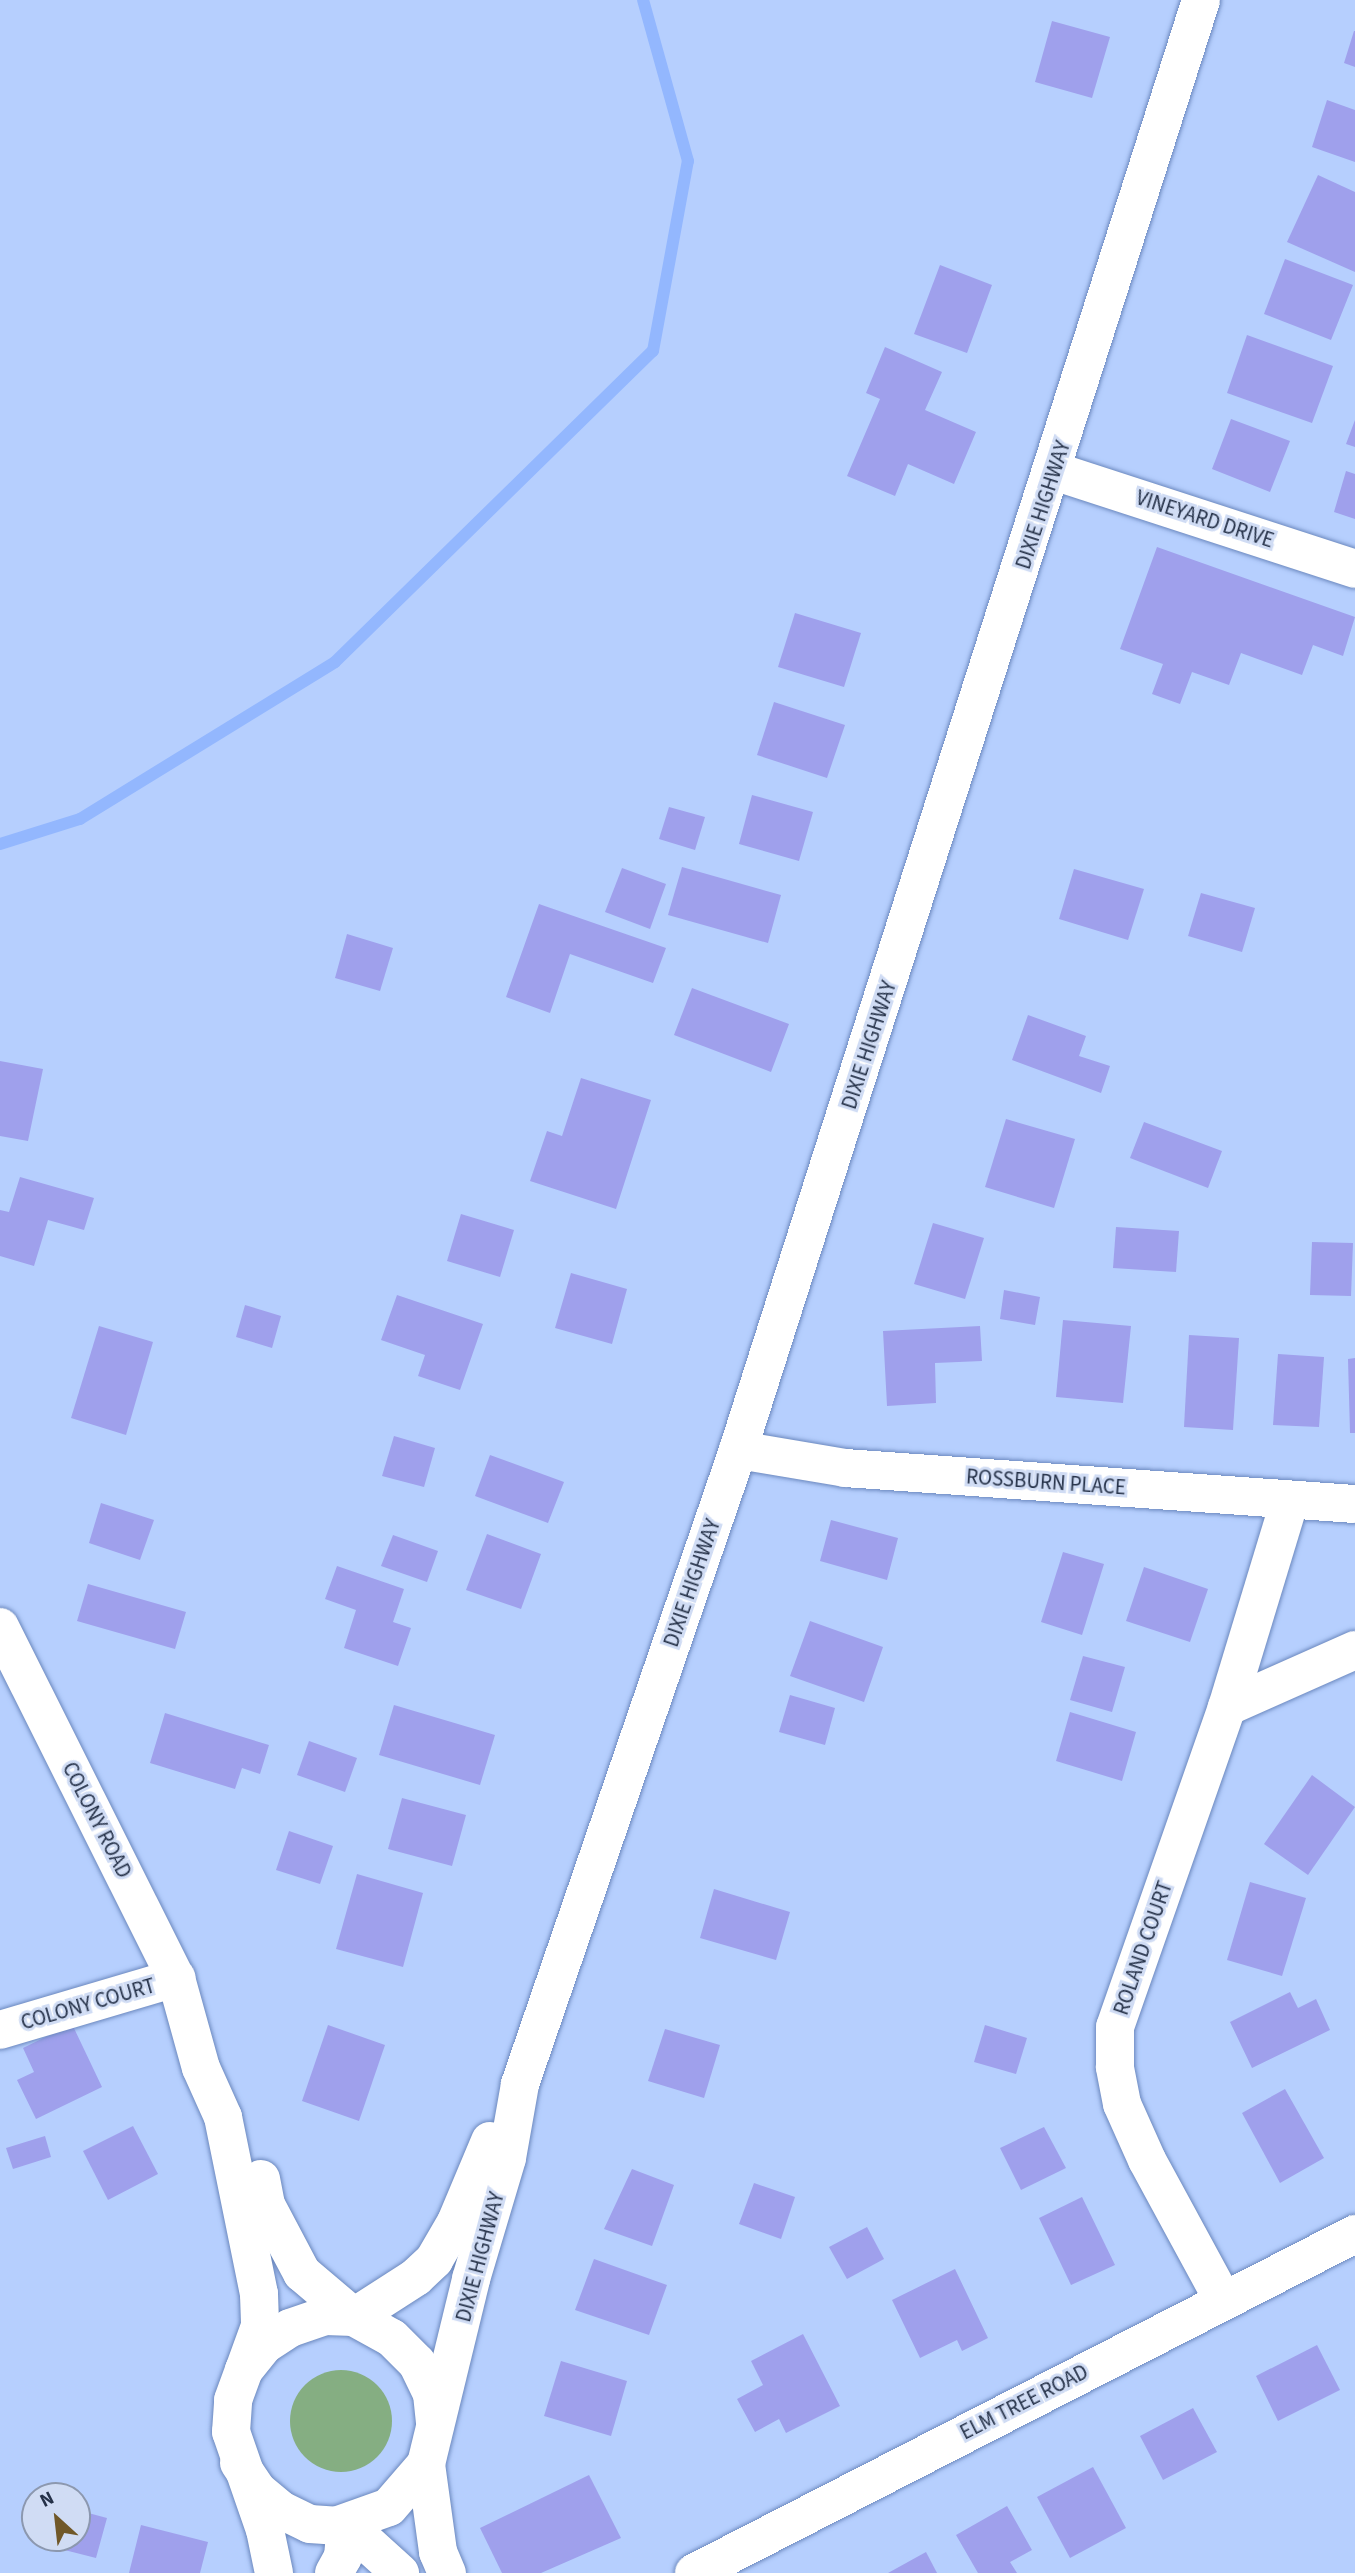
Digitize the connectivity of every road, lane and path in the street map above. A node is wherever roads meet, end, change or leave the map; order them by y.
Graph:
1 (1201, 0) edge
2 (1054, 471) junction
3 (1355, 569) edge
4 (738, 1450) junction
5 (1290, 1500) junction
6 (1355, 1504) edge
7 (0, 1627) edge
8 (1355, 1650) edge
9 (1227, 1707) junction
10 (176, 1978) junction
11 (183, 2015) junction
12 (0, 2029) edge
13 (520, 2084) junction
14 (1355, 2234) edge
15 (1223, 2300) junction
16 (354, 2317) junction
17 (244, 2370) junction
18 (431, 2447) junction
19 (239, 2463) junction
20 (346, 2524) junction
21 (274, 2573) edge
22 (334, 2573) edge
23 (400, 2573) edge
24 (447, 2573) edge
25 (694, 2573) edge

1 - 2 street, DIXIE HIGHWAY
2 - 3 street, VINEYARD DRIVE
2 - 4 street, DIXIE HIGHWAY
4 - 5 street, ROSSBURN PLACE
4 - 13 street, DIXIE HIGHWAY
5 - 6 street, ROSSBURN PLACE
5 - 9 street, ROLAND COURT
7 - 10 street, COLONY ROAD
8 - 9 street
9 - 15 street, ROLAND COURT
10 - 11 street, COLONY ROAD
10 - 12 street, COLONY COURT
11 - 16 street
11 - 17 street, COLONY ROAD
13 - 16 street, DIXIE HIGHWAY
13 - 18 street, DIXIE HIGHWAY
14 - 15 street, ELM TREE ROAD
15 - 25 street, ELM TREE ROAD
16 - 17 street, DIXIE HIGHWAY
16 - 18 street, DIXIE HIGHWAY
17 - 19 street, DIXIE HIGHWAY
18 - 20 street, DIXIE HIGHWAY
18 - 24 street
19 - 20 street, DIXIE HIGHWAY
19 - 21 street, DIXIE HIGHWAY
20 - 22 street
20 - 23 street

